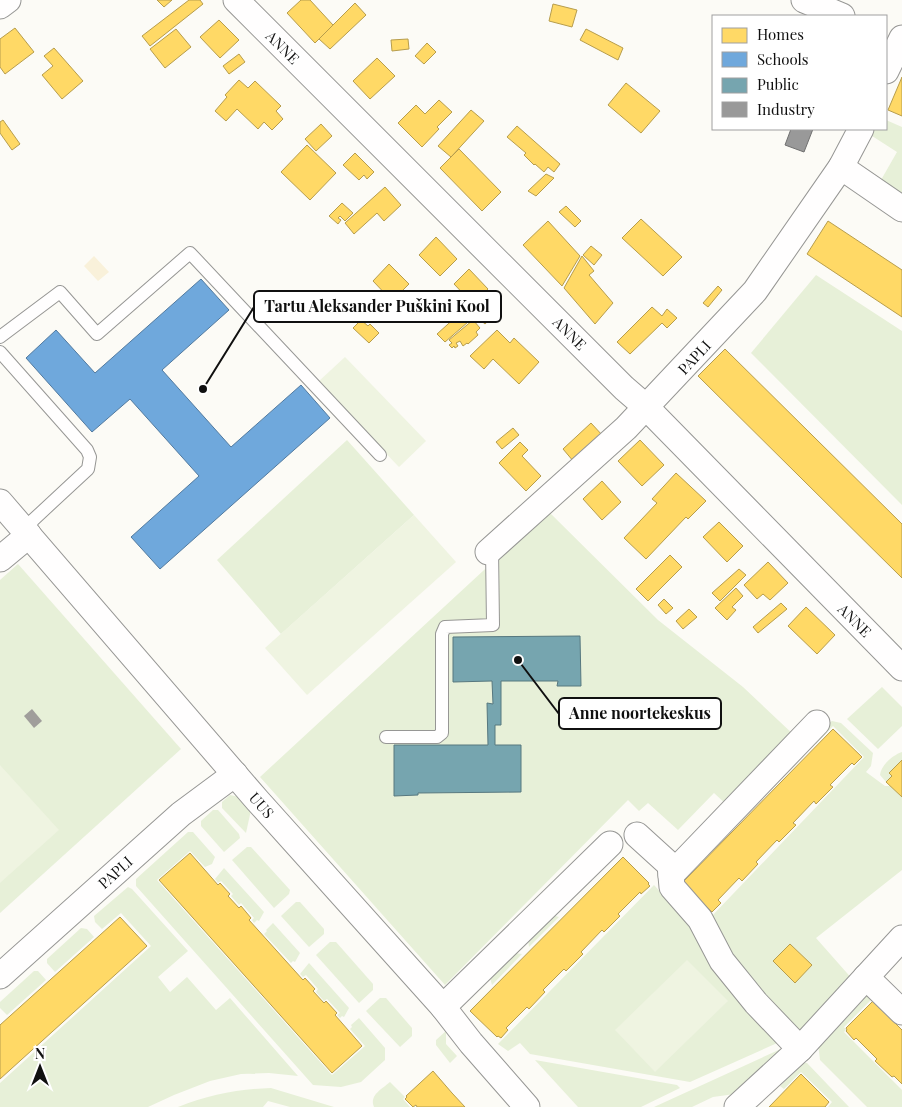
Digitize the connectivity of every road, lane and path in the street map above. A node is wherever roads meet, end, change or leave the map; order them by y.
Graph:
1 (8, 0) edge
2 (236, 0) edge
3 (804, 0) edge
4 (0, 6) edge
5 (840, 15) edge
6 (896, 38) edge
7 (887, 68) edge
8 (860, 130) edge
9 (841, 167) junction
10 (902, 209) edge
11 (0, 337) edge
12 (0, 352) edge
13 (646, 407) junction
14 (380, 455) dead end
15 (0, 502) edge
16 (29, 535) junction
17 (490, 550) joint
18 (0, 559) edge
19 (902, 668) edge
20 (817, 723) dead end
21 (386, 737) dead end
22 (235, 774) junction
23 (637, 835) dead end
24 (610, 844) dead end
25 (671, 875) junction
26 (902, 938) edge
27 (0, 976) edge
28 (866, 977) junction
29 (443, 1007) junction
30 (902, 1012) edge
31 (800, 1049) junction
32 (527, 1107) edge
33 (737, 1107) edge

1 - 4 street
2 - 13 street, ANNE
3 - 5 street
6 - 7 street
8 - 9 street, PAPLI
9 - 10 street
9 - 13 street, PAPLI
11 - 14 lane
12 - 16 lane
13 - 17 street, PAPLI
13 - 19 street, ANNE
15 - 16 street, UUS
16 - 18 street
16 - 22 street, UUS
17 - 21 lane
20 - 25 street
22 - 27 street, PAPLI
22 - 29 street, UUS
23 - 25 street
24 - 29 street
25 - 31 street
26 - 28 street
28 - 30 street
28 - 31 street
29 - 32 street, UUS
31 - 33 street

